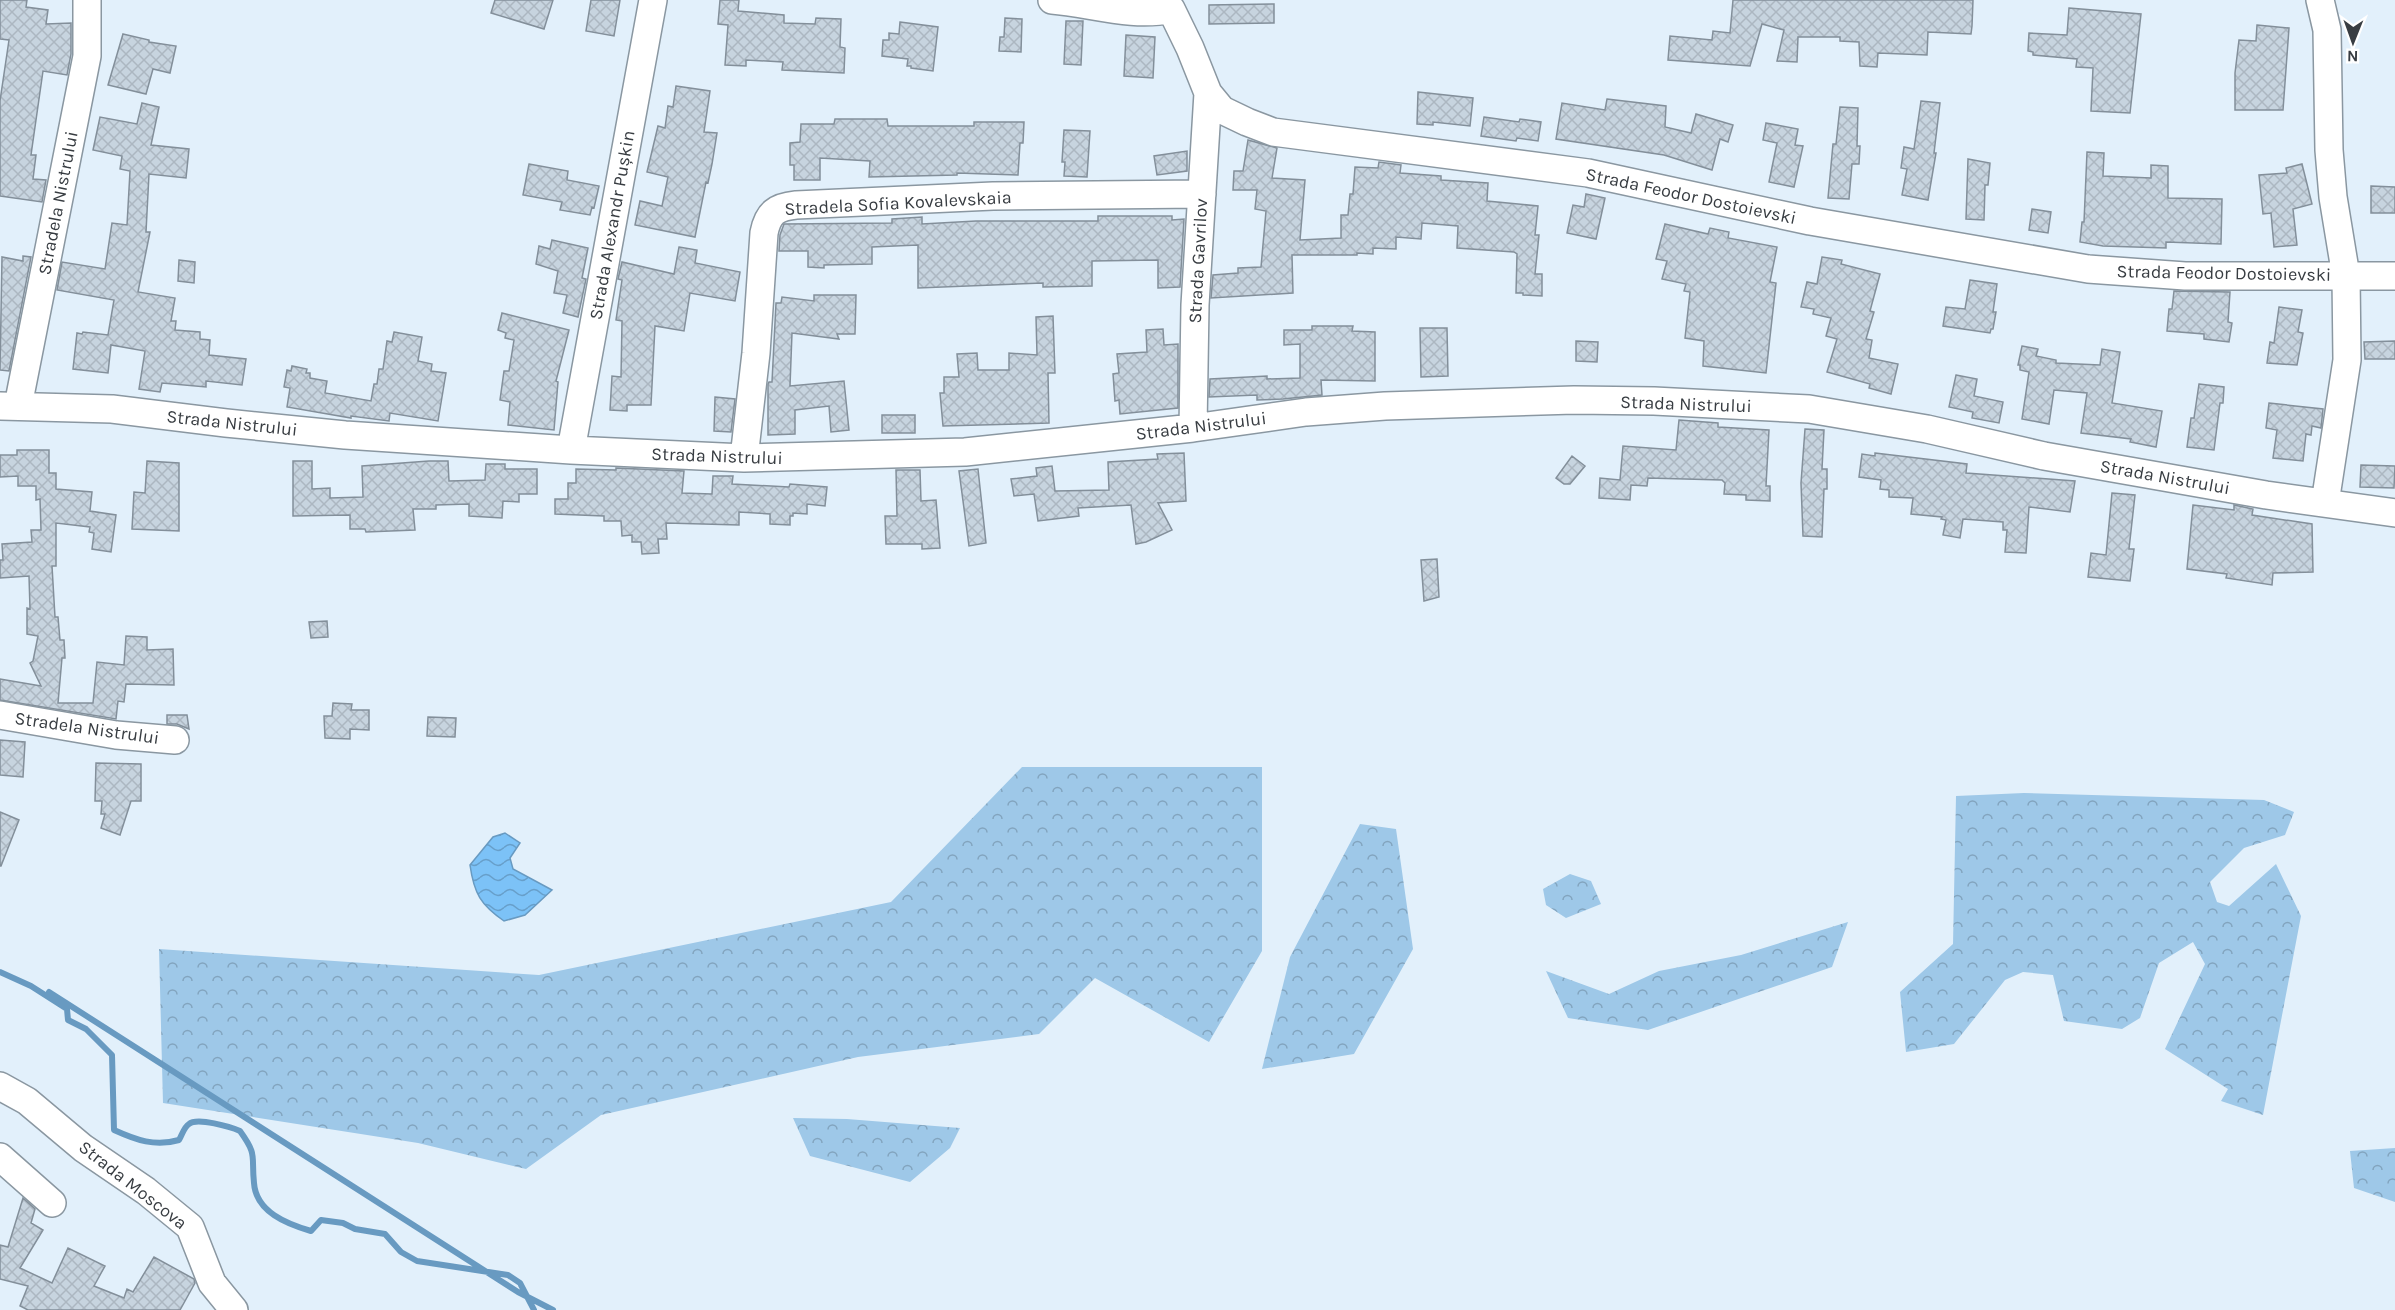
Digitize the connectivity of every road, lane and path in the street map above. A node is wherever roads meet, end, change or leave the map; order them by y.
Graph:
1 (87, 0) edge
2 (653, 0) edge
3 (1052, 0) edge
4 (2320, 0) edge
5 (1177, 5) edge
6 (1208, 93) junction
7 (1202, 194) junction
8 (2346, 276) junction
9 (2395, 276) edge
10 (9, 406) edge
11 (1193, 428) junction
12 (571, 450) junction
13 (744, 458) junction
14 (2325, 502) junction
15 (2395, 513) edge
16 (0, 715) edge
17 (175, 740) dead end
18 (0, 1086) edge
19 (0, 1157) edge
20 (52, 1203) dead end
21 (234, 1310) edge

1 - 10 street, Stradela Nistrului
2 - 12 street, Strada Alexandr Pușkin
3 - 5 street, Strada Feodor Dostoievski
4 - 8 street
5 - 6 street, Strada Feodor Dostoievski
6 - 7 street, Strada Gavrilov
6 - 8 street, Strada Feodor Dostoievski
7 - 11 street, Strada Gavrilov
7 - 13 street, Stradela Sofia Kovalevskaia
8 - 9 street, Strada Feodor Dostoievski
8 - 14 street
10 - 12 street, Strada Nistrului
11 - 13 street, Strada Nistrului
11 - 14 street, Strada Nistrului
12 - 13 street, Strada Nistrului
14 - 15 street, Strada Nistrului
16 - 17 street, Stradela Nistrului
18 - 21 street, Strada Moscova
19 - 20 street

